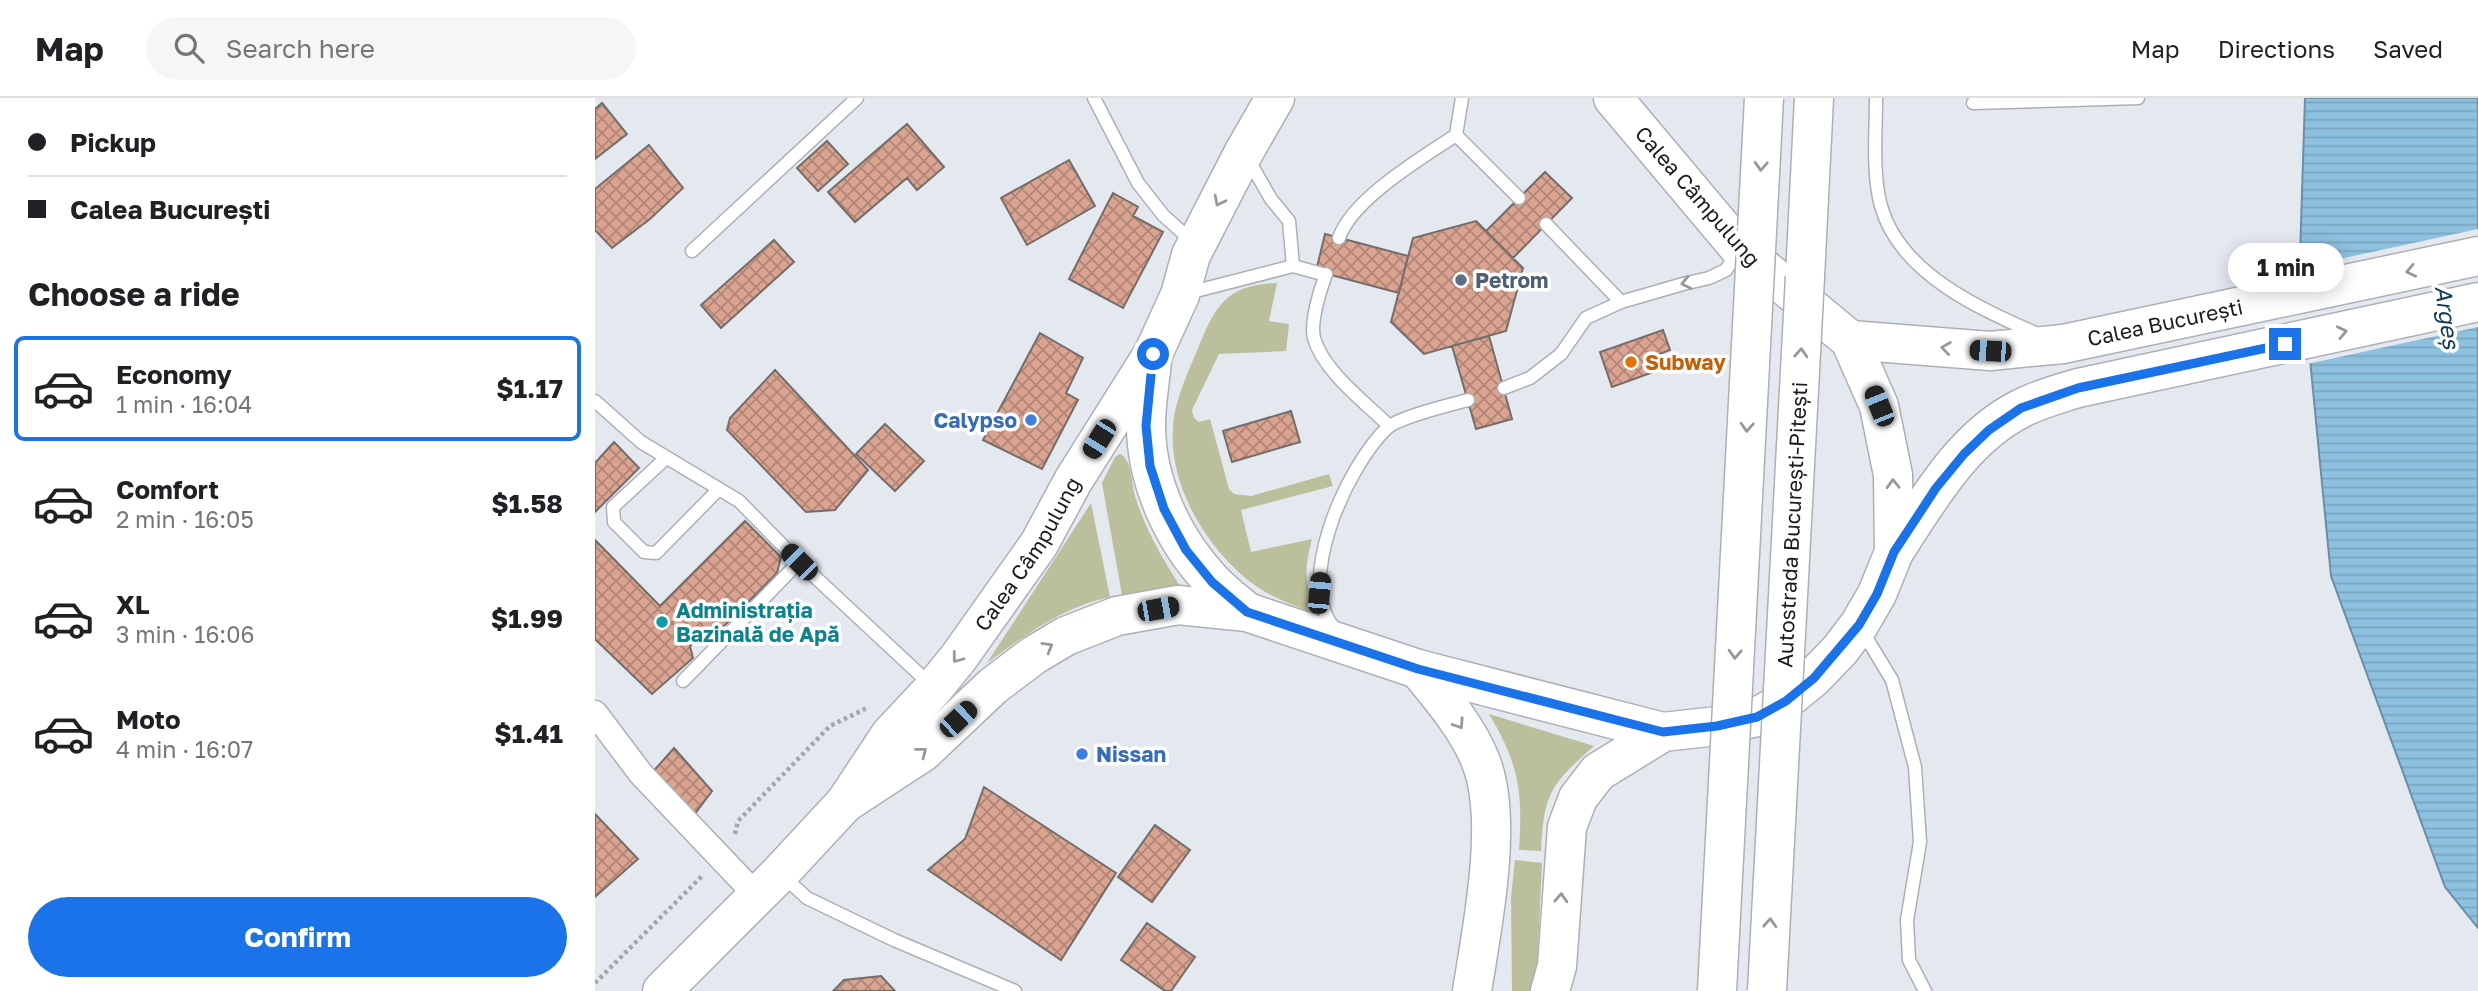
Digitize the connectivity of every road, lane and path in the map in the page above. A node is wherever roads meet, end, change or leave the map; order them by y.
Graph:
1 (857, 98) edge
2 (1094, 98) edge
3 (1275, 98) edge
4 (1462, 98) edge
5 (1613, 98) edge
6 (1764, 98) edge
7 (1814, 98) edge
8 (1876, 98) edge
9 (2138, 98) edge
10 (1973, 103) dead end
11 (1456, 135) junction
12 (1244, 152) junction
13 (1519, 198) dead end
14 (1546, 224) dead end
15 (1339, 238) dead end
16 (1196, 246) junction
17 (1739, 248) junction
18 (692, 251) dead end
19 (2478, 256) edge
20 (1293, 266) junction
21 (1180, 295) junction
22 (1621, 302) junction
23 (2478, 302) edge
24 (1850, 340) junction
25 (2063, 344) junction
26 (1153, 354) junction
27 (1504, 388) dead end
28 (1468, 400) dead end
29 (595, 401) edge
30 (1389, 426) junction
31 (664, 458) junction
32 (719, 489) junction
33 (1894, 552) junction
34 (799, 562) junction
35 (1247, 612) junction
36 (1859, 625) junction
37 (1353, 648) junction
38 (1418, 669) junction
39 (683, 681) dead end
40 (934, 688) junction
41 (875, 704) dead end
42 (595, 713) edge
43 (1663, 732) junction
44 (845, 803) junction
45 (720, 858) junction
46 (768, 885) junction
47 (1487, 894) junction
48 (595, 983) edge
49 (1557, 983) edge
50 (662, 991) edge
51 (1015, 991) edge
52 (1472, 991) edge
53 (1496, 991) edge
54 (1717, 991) edge
55 (1767, 991) edge
56 (1925, 991) edge

1 - 18 lane
2 - 16 lane
3 - 12 main road, Calea Câmpulung
4 - 11 lane
5 - 17 main road, Calea Câmpulung
6 -> 54 main road, bridge
55 -> 7 main road, Autostrada București-Pitești, bridge
8 - 25 lane
9 - 10 lane
11 - 13 lane
11 - 15 lane
12 -> 16 main road, Calea Câmpulung
12 - 20 lane
14 - 22 lane
16 - 21 main road, Calea Câmpulung
17 -> 22 lane
17 - 24 main road, Calea Câmpulung
19 -> 25 main road, Calea București
20 - 21 lane
20 - 30 lane
21 - 26 main road, Calea Câmpulung
22 - 27 lane
33 -> 23 main road
25 -> 24 main road, Calea București
33 -> 24 main road, Calea Câmpulung
26 - 35 main road
26 -> 40 main road, Calea Câmpulung
28 - 30 lane
29 - 31 lane
30 - 37 lane
31 - 32 lane
31 - 32 lane
32 - 34 lane
33 - 36 main road, Calea Câmpulung
34 - 39 lane
34 - 40 lane
35 - 37 main road, Calea Câmpulung
44 -> 35 main road, Calea Câmpulung
36 - 43 main road, Calea Câmpulung
36 - 56 lane
37 - 38 main road, Calea Câmpulung
38 - 43 main road, Calea Câmpulung
38 -> 47 main road
40 - 44 main road, Calea Câmpulung
41 - 45 path
42 - 45 street
49 -> 43 main road
44 - 46 main road, Calea Câmpulung
45 - 46 street
45 - 48 path
46 - 50 main road, Calea Câmpulung
46 - 51 lane
47 - 52 main road
47 - 53 main road

